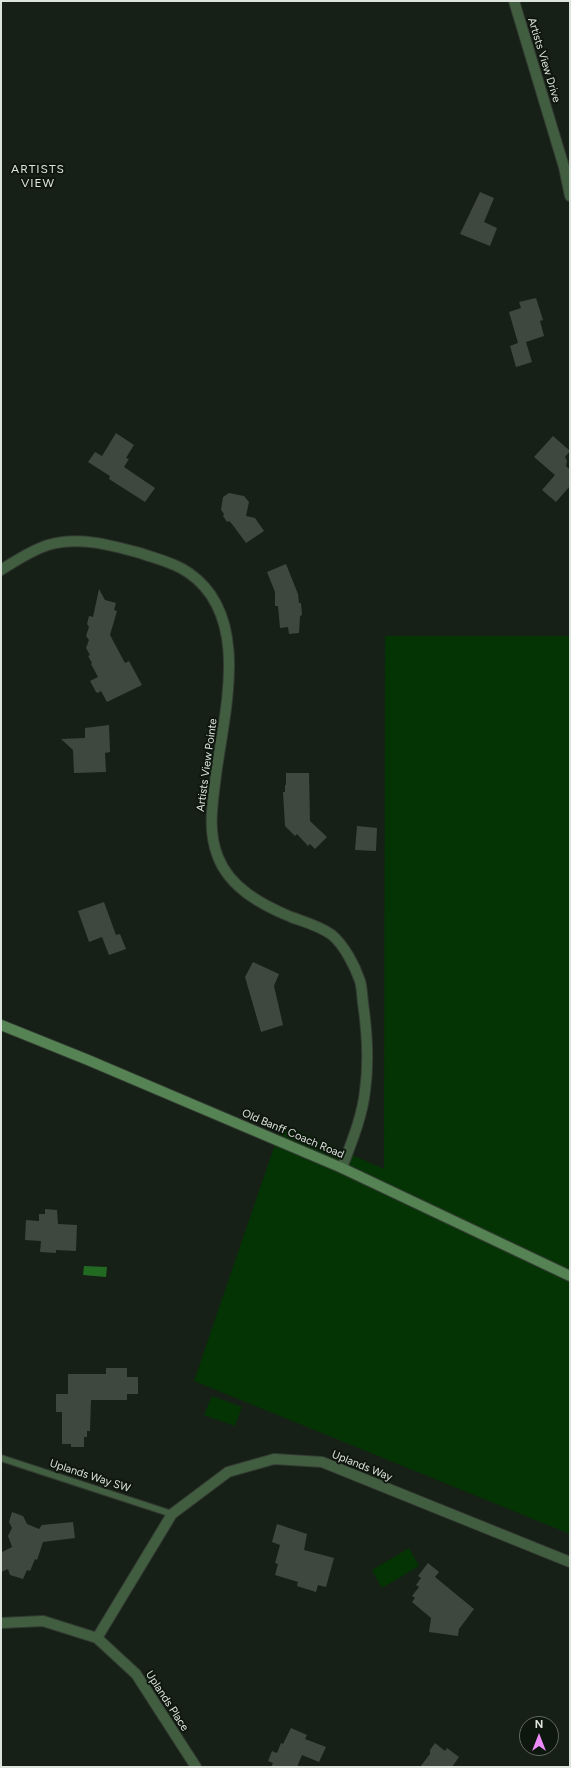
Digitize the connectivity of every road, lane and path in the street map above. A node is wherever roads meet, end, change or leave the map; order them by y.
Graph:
1 (514, 1) edge
2 (570, 196) edge
3 (1, 570) edge
4 (1, 1025) edge
5 (342, 1168) junction
6 (570, 1276) edge
7 (1, 1458) edge
8 (172, 1514) junction
9 (570, 1562) edge
10 (1, 1623) edge
11 (97, 1638) junction
12 (196, 1767) edge

1 - 2 street, Artists View Drive
3 - 5 street, Artists View Pointe
4 - 5 main road, Old Banff Coach Road
5 - 6 main road, Old Banff Coach Road
7 - 8 lane, Uplands Way SW
8 - 9 street, Uplands Way
8 - 11 street, Uplands Way
10 - 11 street, Uplands Place
11 - 12 street, Uplands Place

